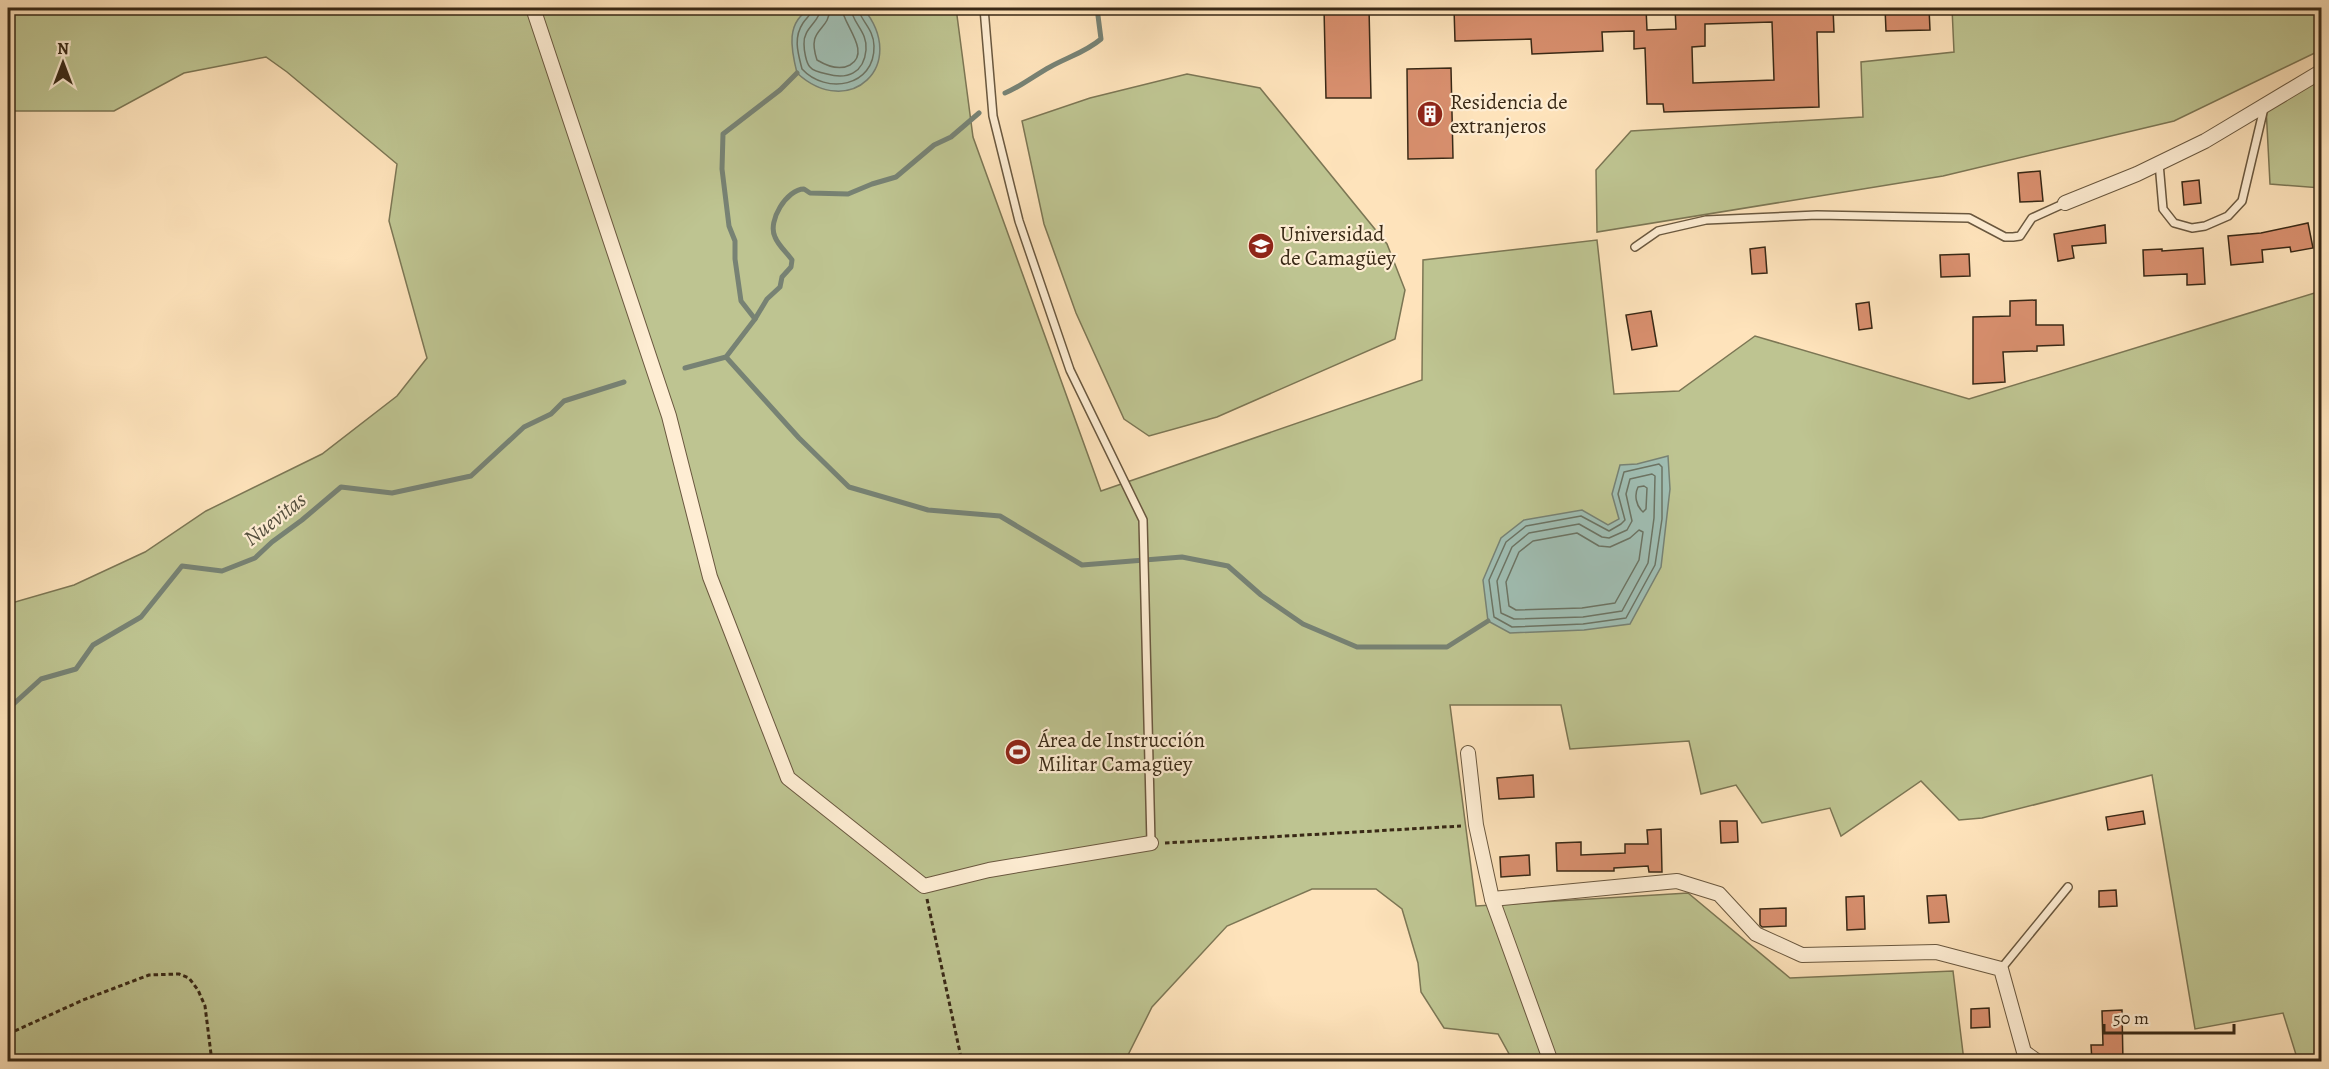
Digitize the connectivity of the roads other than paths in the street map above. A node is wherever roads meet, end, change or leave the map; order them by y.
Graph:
1 (533, 8) edge
2 (984, 8) edge
3 (2322, 71) edge
4 (2265, 105) junction
5 (2159, 163) junction
6 (2065, 202) joint
7 (1635, 247) dead end
8 (1468, 753) dead end
9 (1151, 843) joint
10 (2068, 887) dead end
11 (1492, 899) junction
12 (2001, 969) junction
13 (1551, 1062) edge
14 (2038, 1062) edge

1 - 9 street
2 - 9 lane
3 - 4 street
4 - 5 street
4 - 5 lane
5 - 6 street
6 - 7 lane
8 - 11 street
10 - 12 lane
11 - 12 street
11 - 13 street
12 - 14 street

